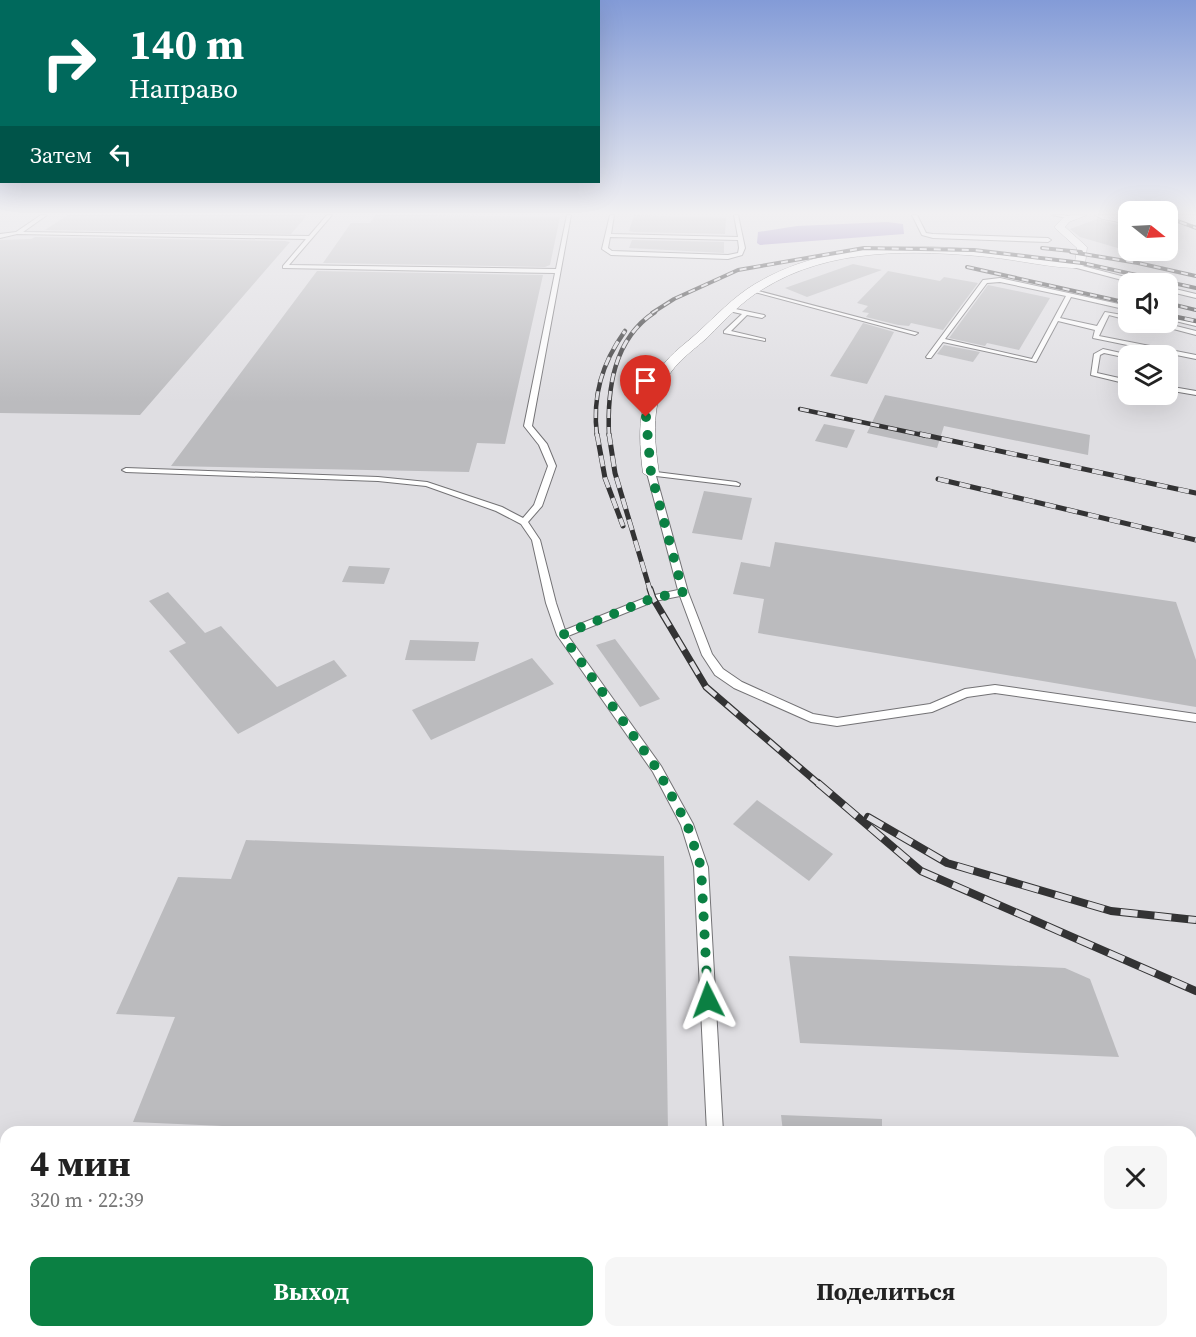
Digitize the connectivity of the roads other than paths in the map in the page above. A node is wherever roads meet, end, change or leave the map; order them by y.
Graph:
1 (557, 277) edge
2 (778, 277) edge
3 (753, 290) junction
4 (1178, 292) edge
5 (1069, 296) junction
6 (1196, 296) edge
7 (1118, 306) edge
8 (731, 310) junction
9 (746, 313) junction
10 (762, 316) dead end
11 (1118, 316) edge
12 (1056, 319) junction
13 (1178, 320) edge
14 (1196, 324) edge
15 (1100, 328) junction
16 (1178, 329) edge
17 (915, 333) dead end
18 (1196, 333) edge
19 (763, 340) dead end
20 (942, 340) junction
21 (1118, 354) edge
22 (929, 357) dead end
23 (1196, 357) edge
24 (1118, 380) edge
25 (1178, 390) edge
26 (1196, 393) edge
27 (126, 470) dead end
28 (651, 473) junction
29 (736, 484) dead end
30 (524, 522) junction
31 (683, 592) junction
32 (562, 635) junction
33 (1196, 718) edge
34 (715, 1126) edge

1 - 30 lane
2 - 3 street
3 - 8 street
3 - 17 lane
4 - 6 lane
5 - 7 lane
5 - 12 lane
5 - 20 lane
8 - 9 lane
8 - 28 street
9 - 10 lane
9 - 19 lane
11 - 15 lane
12 - 15 lane
12 - 20 lane
13 - 14 lane
15 - 23 lane
16 - 18 lane
20 - 22 lane
21 - 24 lane
25 - 26 lane
27 - 30 lane
28 - 29 lane
28 - 31 lane
30 - 32 lane
31 - 32 lane
31 - 33 lane
32 - 34 lane

